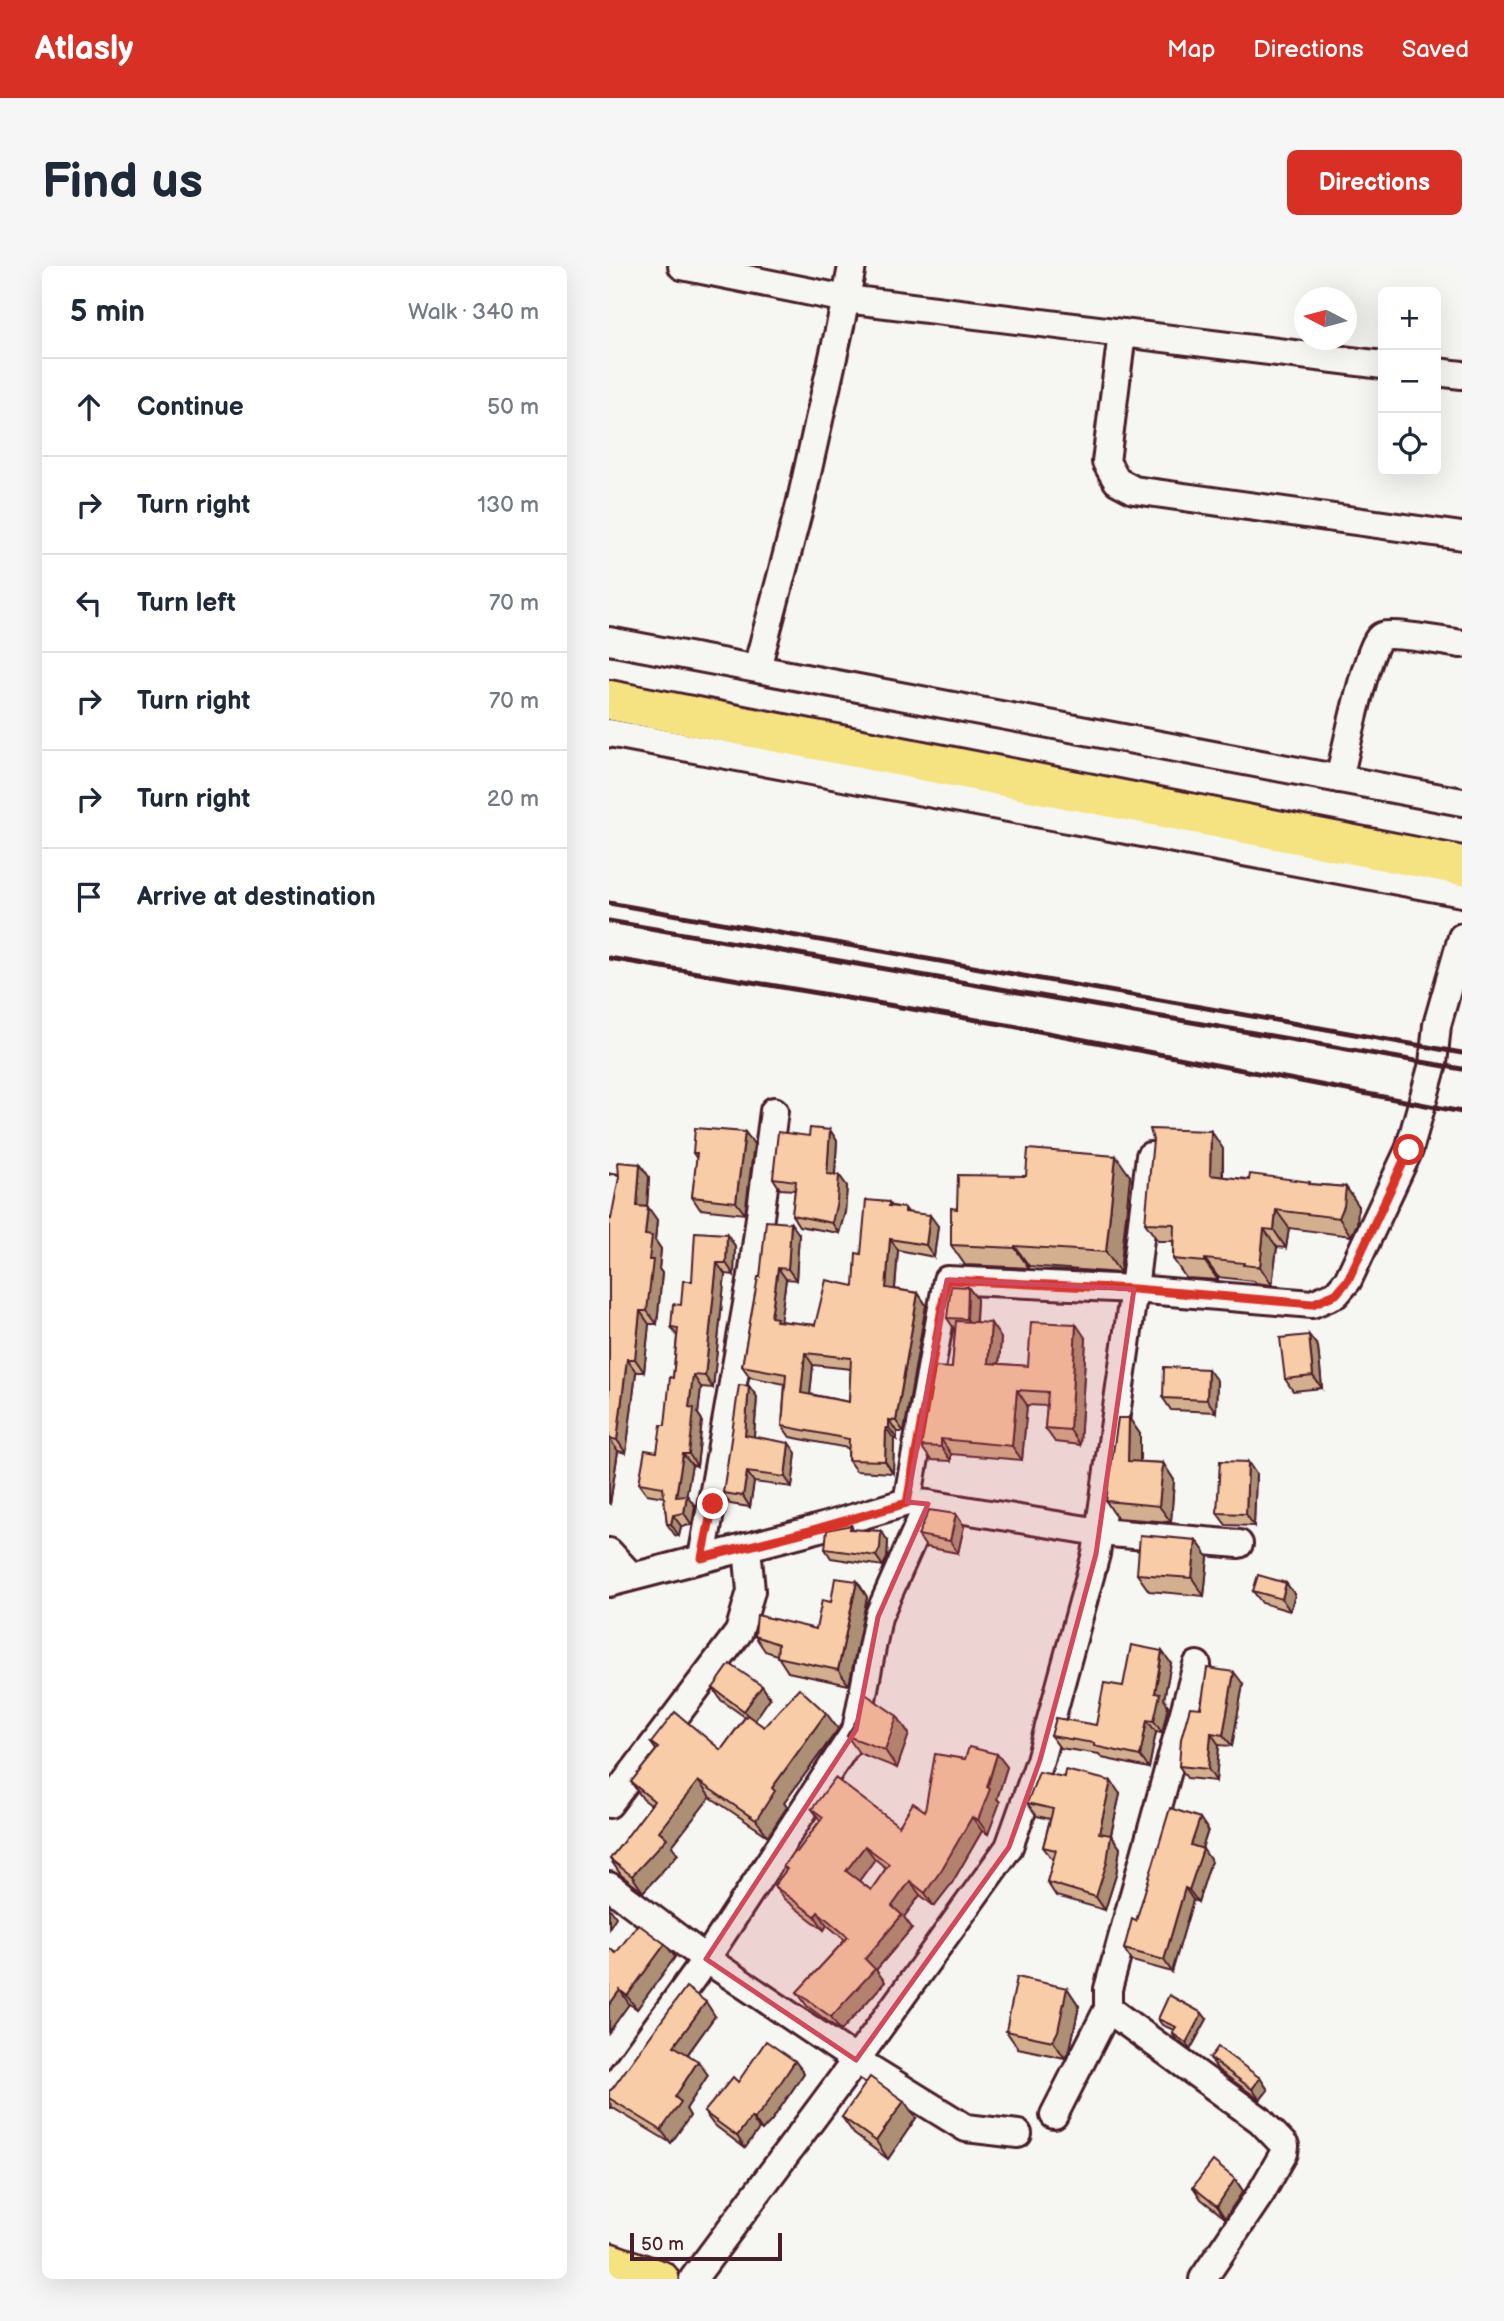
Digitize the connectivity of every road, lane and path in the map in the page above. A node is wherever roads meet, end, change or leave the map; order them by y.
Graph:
1 (852, 266) edge
2 (693, 267) edge
3 (846, 299) junction
4 (1122, 333) junction
5 (1378, 364) edge
6 (1441, 373) edge
7 (1462, 375) edge
8 (1462, 536) edge
9 (609, 641) edge
10 (1462, 644) edge
11 (757, 668) junction
12 (609, 675) edge
13 (609, 700) edge
14 (609, 733) edge
15 (1339, 779) junction
16 (1462, 802) edge
17 (1462, 841) edge
18 (1462, 866) edge
19 (1462, 893) edge
20 (1462, 937) edge
21 (774, 1111) dead end
22 (1150, 1156) edge
23 (613, 1188) dead end
24 (609, 1215) edge
25 (1134, 1289) junction
26 (917, 1503) junction
27 (1099, 1532) junction
28 (1239, 1544) dead end
29 (747, 1547) junction
30 (609, 1552) edge
31 (702, 1558) junction
32 (620, 1580) edge
33 (1197, 1665) dead end
34 (609, 1804) edge
35 (609, 1885) edge
36 (706, 1959) junction
37 (1108, 2009) junction
38 (856, 2060) junction
39 (609, 2092) edge
40 (1054, 2115) dead end
41 (1019, 2134) dead end
42 (609, 2261) edge
43 (661, 2279) edge
44 (693, 2279) edge
45 (1203, 2279) edge

1 - 3 street
2 - 3 street
3 - 4 street
3 - 11 street
4 - 5 street
4 - 8 street
6 - 7 street
9 - 11 street
10 - 15 street
11 - 15 street
12 - 17 highway
13 - 18 highway
14 - 19 street
15 - 16 street
20 - 25 street
21 - 31 street
22 - 25 street
23 - 24 street
25 - 26 street
25 - 27 street
26 - 27 street
26 - 29 street
26 - 36 street
27 - 28 street
27 - 38 street
29 - 31 street
29 - 34 street
30 - 32 street
31 - 32 street
33 - 37 street
35 - 36 street
36 - 38 street
36 - 39 street
37 - 40 street
37 - 45 street
38 - 41 street
38 - 44 street
42 - 43 main road

